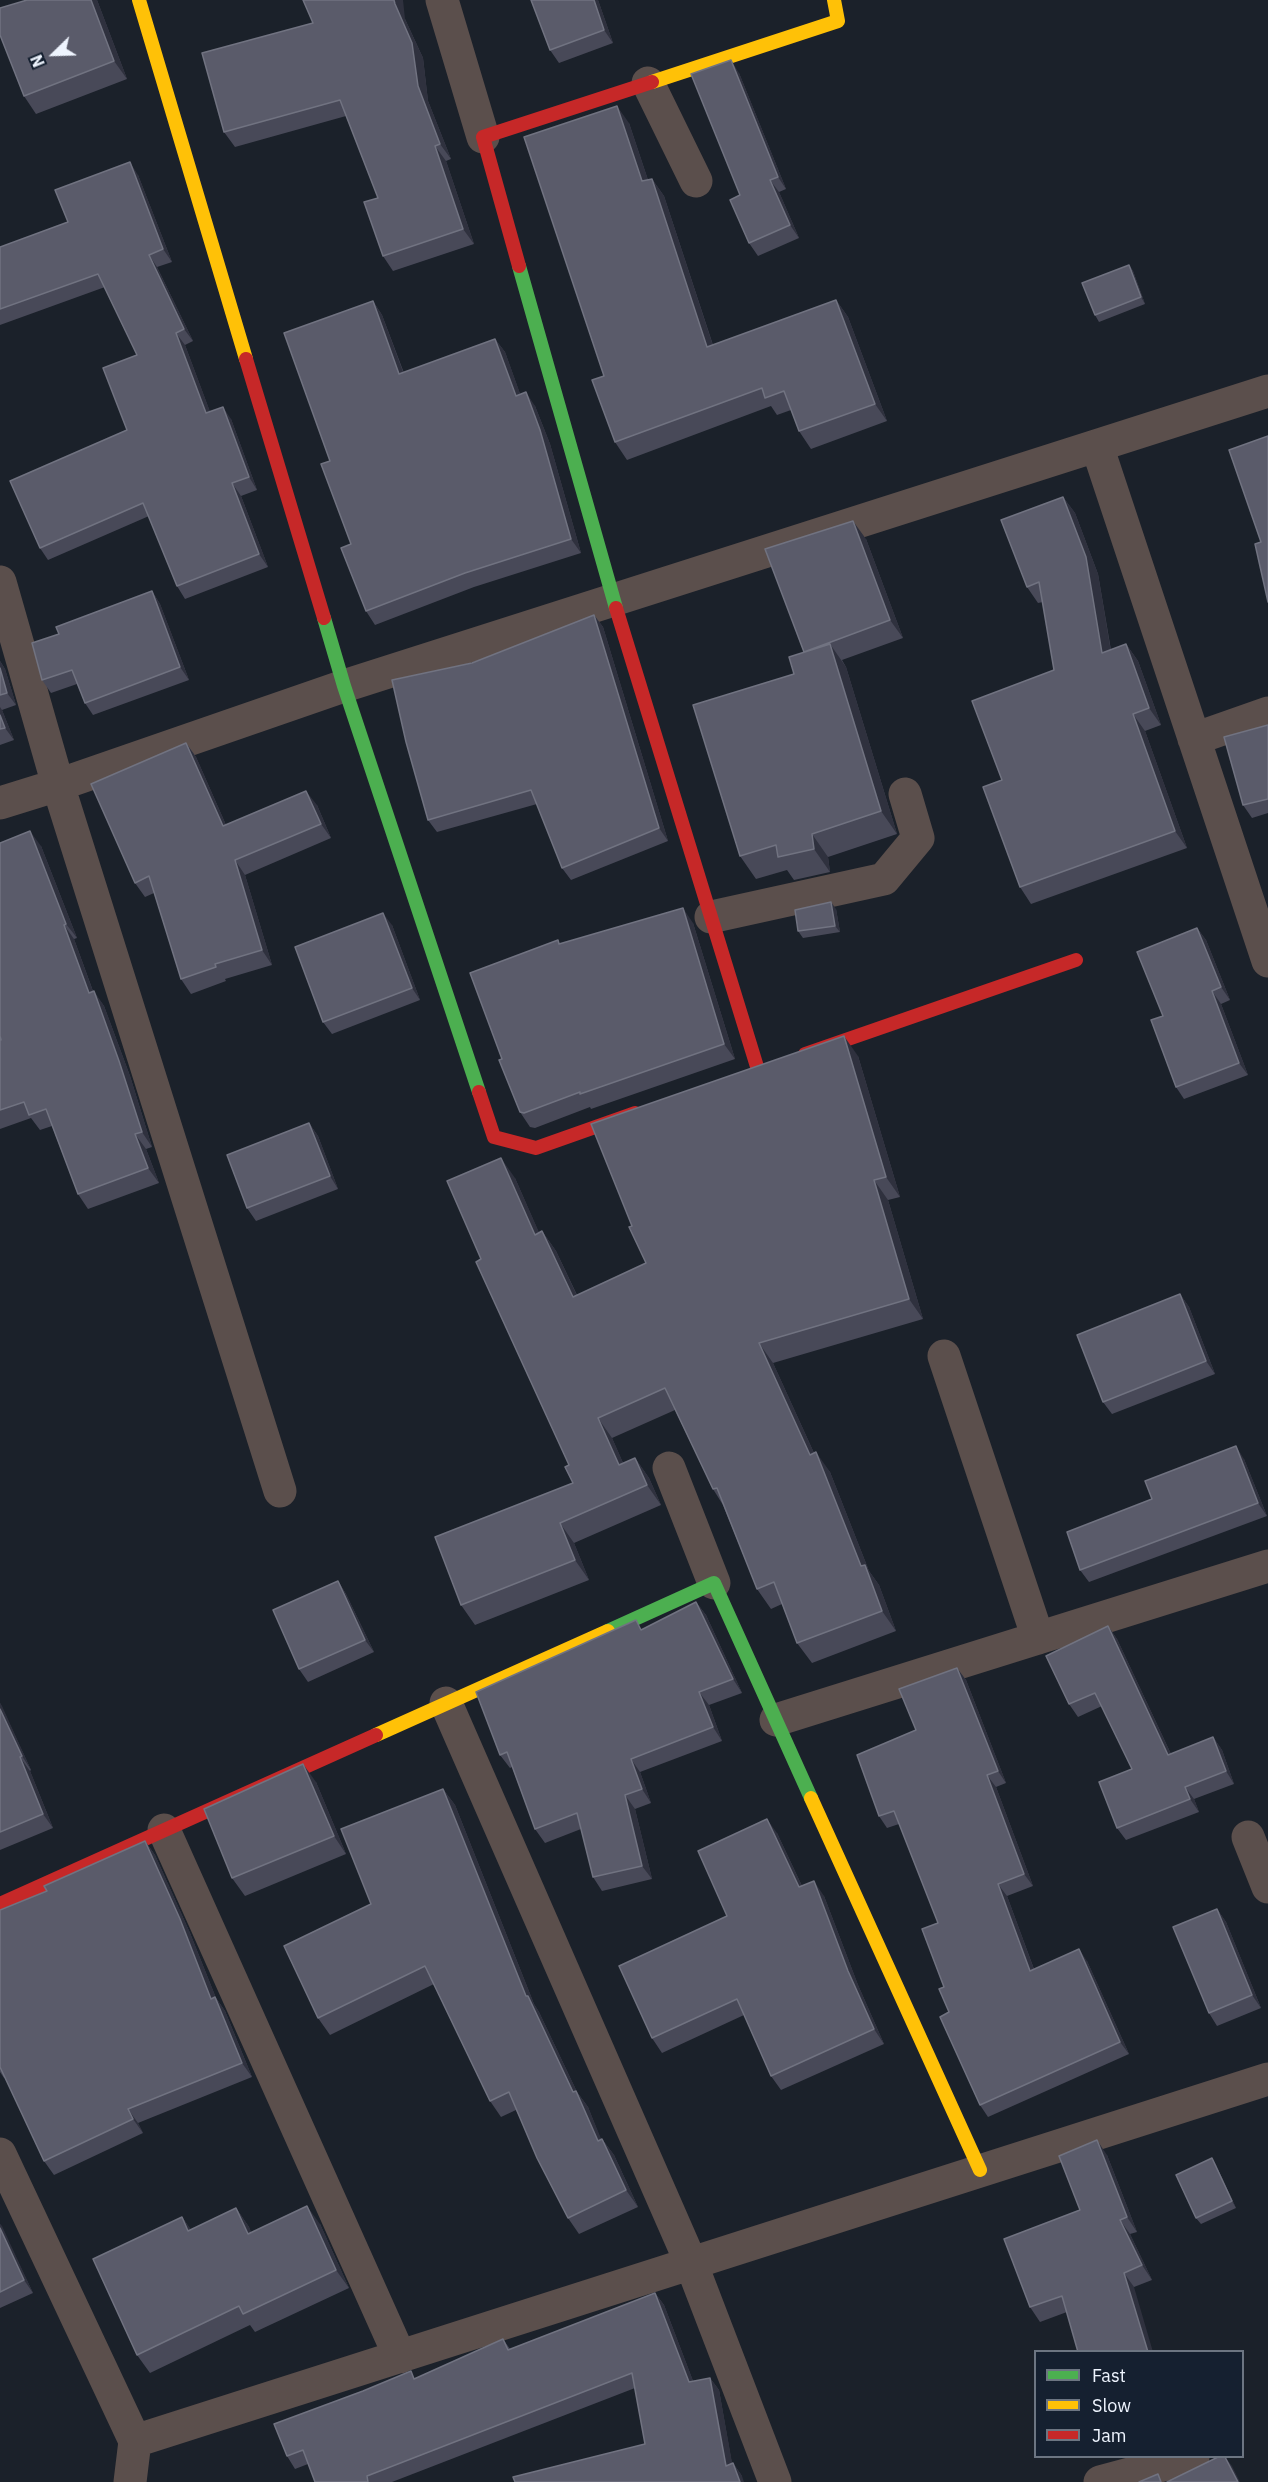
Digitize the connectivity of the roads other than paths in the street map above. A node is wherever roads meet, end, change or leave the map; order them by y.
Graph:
1 (139, 0) edge
2 (442, 0) edge
3 (834, 0) edge
4 (648, 83) junction
5 (483, 136) junction
6 (696, 181) dead end
7 (1268, 391) edge
8 (1097, 446) junction
9 (0, 582) edge
10 (614, 601) junction
11 (344, 686) junction
12 (1268, 713) edge
13 (1194, 739) junction
14 (58, 785) junction
15 (905, 794) dead end
16 (0, 802) edge
17 (711, 917) junction
18 (1076, 960) dead end
19 (1268, 961) edge
20 (792, 1059) edge
21 (758, 1070) edge
22 (647, 1109) edge
23 (944, 1356) dead end
24 (669, 1468) dead end
25 (280, 1491) dead end
26 (1268, 1566) edge
27 (714, 1583) junction
28 (1038, 1638) junction
29 (446, 1703) junction
30 (776, 1720) junction
31 (164, 1830) junction
32 (1248, 1837) dead end
33 (1268, 1887) edge
34 (0, 1904) edge
35 (1268, 2079) edge
36 (0, 2154) edge
37 (980, 2170) junction
38 (691, 2263) junction
39 (400, 2357) junction
40 (135, 2441) junction
41 (1189, 2458) edge
42 (130, 2482) edge
43 (776, 2482) edge
44 (1100, 2482) edge

1 - 11 street
2 - 5 street
3 - 4 street
4 - 5 street
4 - 6 street
5 - 10 street
7 - 8 street
8 - 10 street
8 - 13 street
9 - 14 street
10 - 11 street
10 - 17 street
11 - 14 street
11 - 22 street
12 - 13 street
13 - 19 street
14 - 16 street
14 - 25 street
15 - 17 street
17 - 21 street
18 - 20 street
23 - 28 street
24 - 27 street
26 - 28 street
27 - 29 street
27 - 30 street
28 - 30 street
29 - 31 street
29 - 38 street
30 - 37 street
31 - 34 street
31 - 39 street
32 - 33 street
35 - 37 street
36 - 40 street
37 - 38 street
38 - 39 street
38 - 43 street
39 - 40 street
40 - 42 street
41 - 44 street

